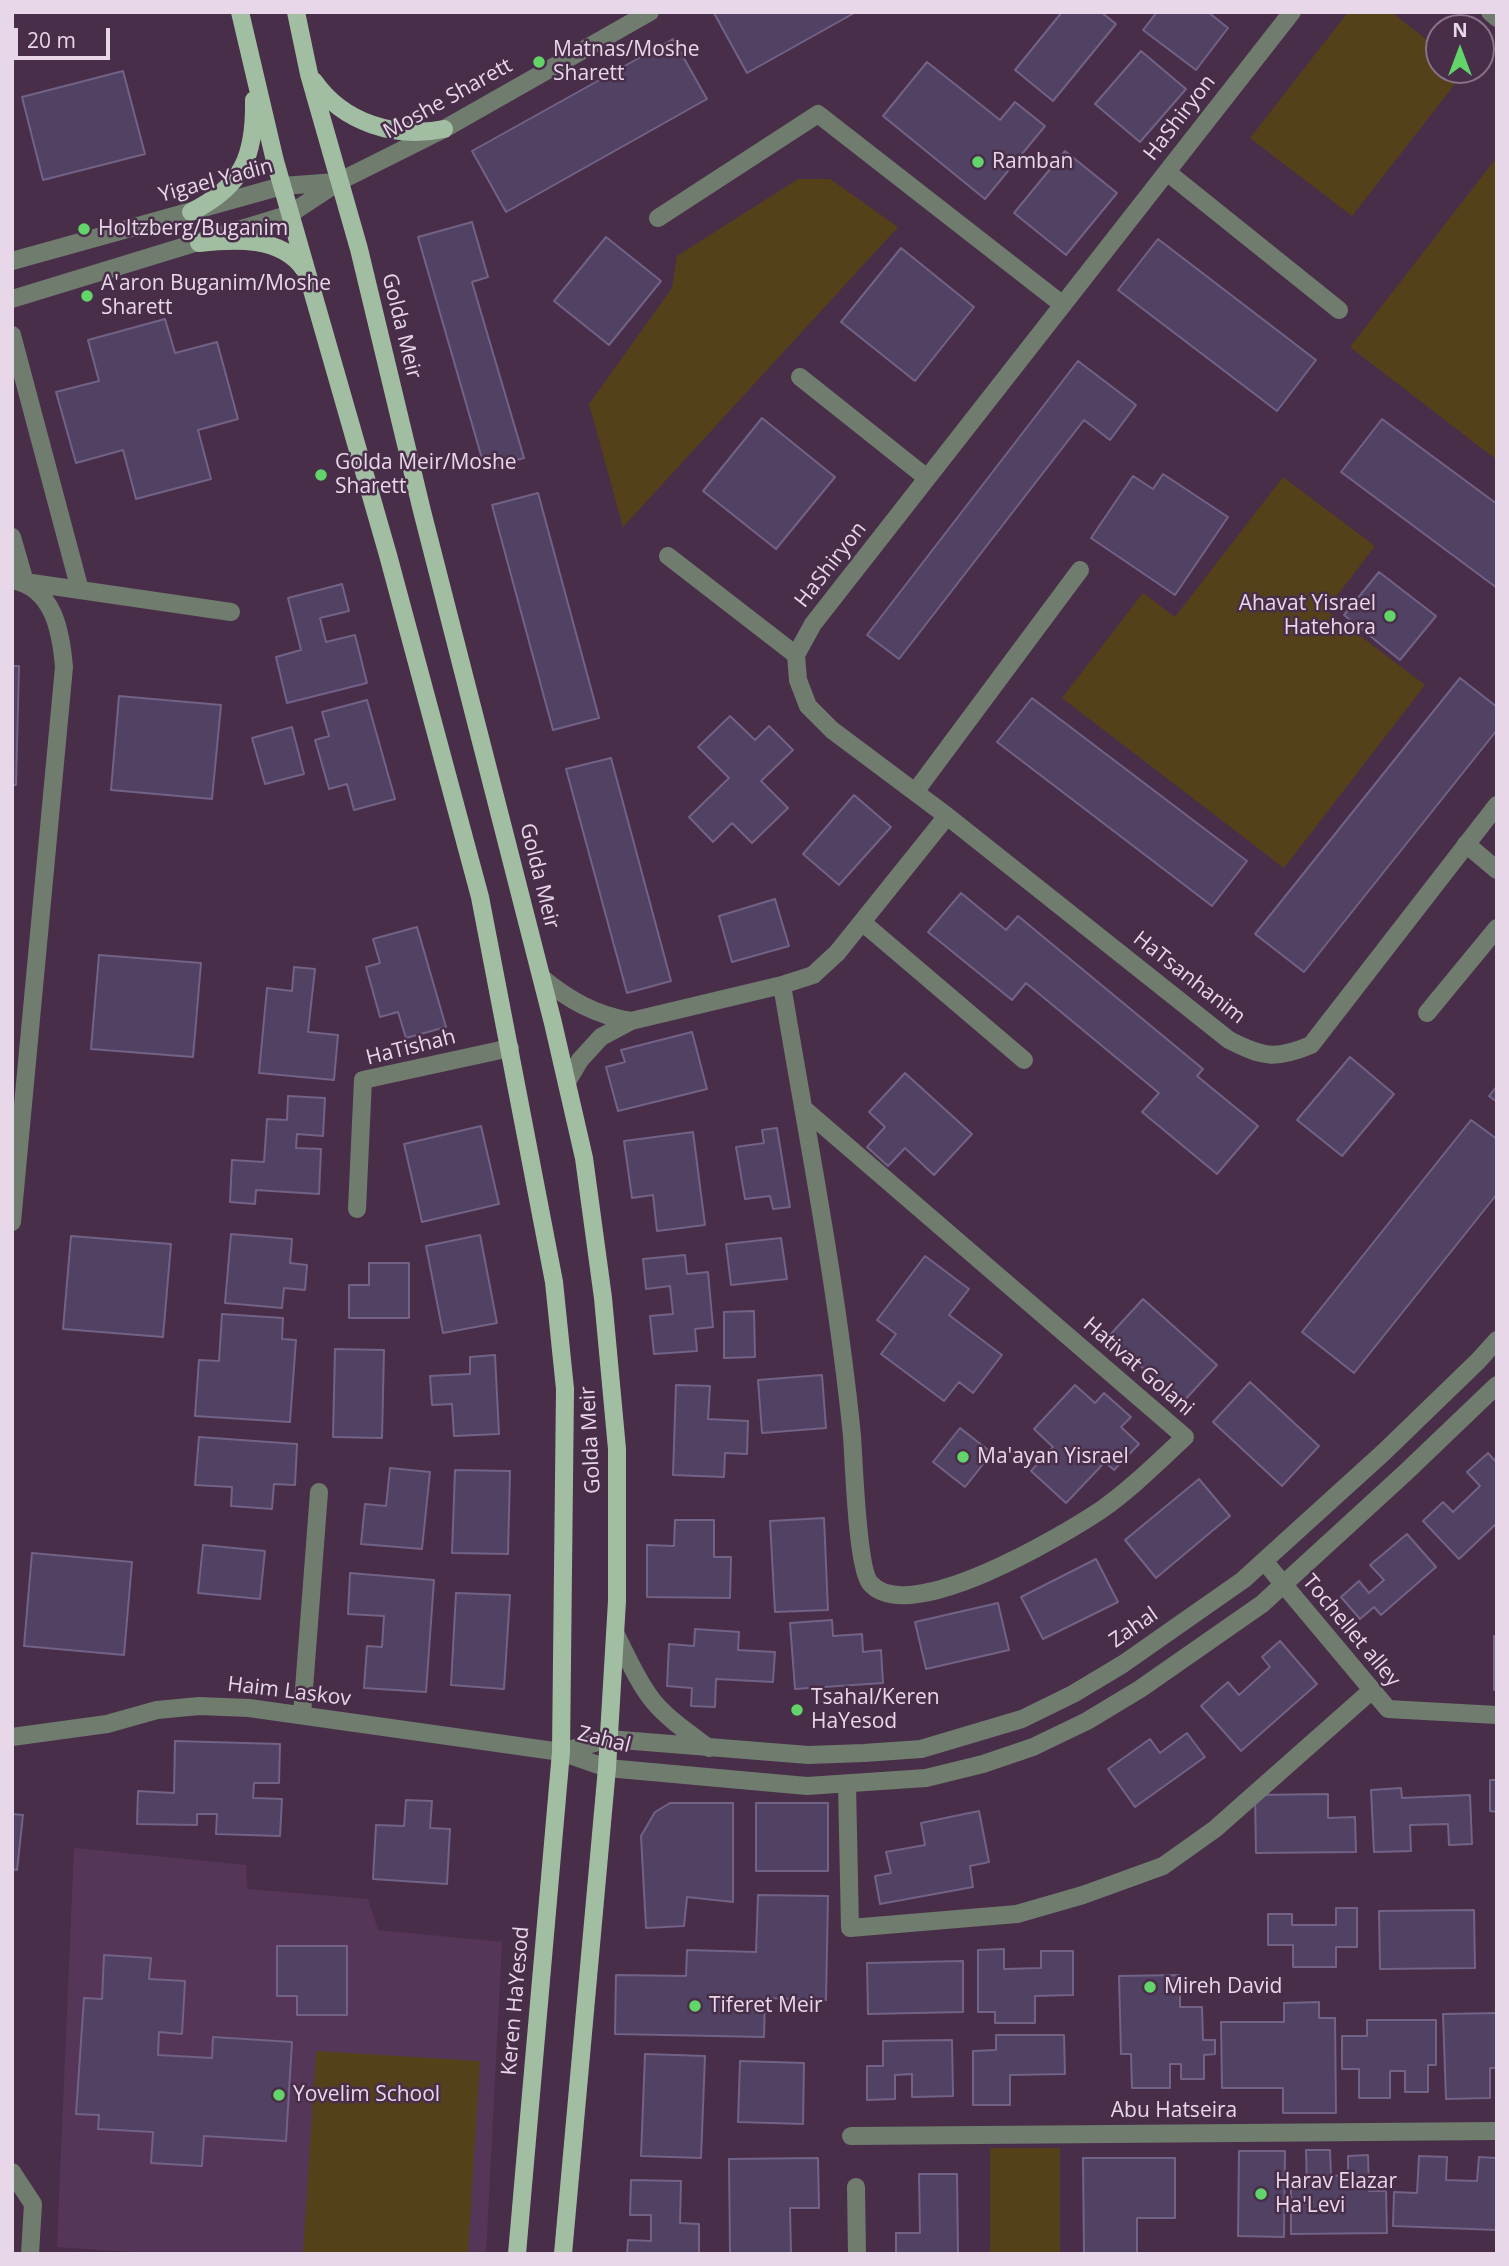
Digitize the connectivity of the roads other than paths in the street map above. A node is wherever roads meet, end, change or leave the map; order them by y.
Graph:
1 (240, 12) edge
2 (296, 12) edge
3 (650, 12) edge
4 (1292, 12) edge
5 (1490, 12) edge
6 (1497, 18) edge
7 (309, 74) junction
8 (254, 75) junction
9 (444, 129) junction
10 (1167, 172) junction
11 (340, 181) junction
12 (282, 186) junction
13 (191, 212) junction
14 (290, 214) junction
15 (658, 218) dead end
16 (199, 243) junction
17 (12, 261) edge
18 (306, 272) junction
19 (12, 299) edge
20 (1063, 304) junction
21 (1339, 310) dead end
22 (12, 335) edge
23 (800, 377) dead end
24 (927, 478) junction
25 (12, 537) edge
26 (668, 556) dead end
27 (1080, 570) dead end
28 (18, 581) edge
29 (80, 590) junction
30 (231, 612) dead end
31 (796, 655) junction
32 (915, 792) junction
33 (1497, 805) edge
34 (947, 816) junction
35 (1466, 844) junction
36 (1497, 870) edge
37 (862, 922) junction
38 (1497, 928) edge
39 (542, 978) junction
40 (782, 985) junction
41 (1427, 1013) dead end
42 (631, 1021) junction
43 (510, 1048) junction
44 (1024, 1060) dead end
45 (566, 1082) junction
46 (803, 1108) junction
47 (357, 1209) dead end
48 (12, 1222) edge
49 (1497, 1340) edge
50 (1497, 1385) edge
51 (319, 1492) dead end
52 (1264, 1561) junction
53 (1284, 1585) junction
54 (615, 1633) junction
55 (1371, 1691) junction
56 (302, 1715) junction
57 (1497, 1715) edge
58 (12, 1737) edge
59 (609, 1739) junction
60 (709, 1748) junction
61 (561, 1752) junction
62 (607, 1768) junction
63 (847, 1784) junction
64 (1497, 2131) edge
65 (851, 2136) dead end
66 (12, 2172) edge
67 (856, 2186) dead end
68 (30, 2254) edge
69 (517, 2254) edge
70 (563, 2254) edge
71 (857, 2254) edge

1 - 8 main road, Golda Meir
2 - 7 main road, Golda Meir
3 - 9 street, Moshe Sharett
4 - 10 street, HaShiryon
5 - 6 street
7 - 9 main road
7 - 11 main road, Golda Meir
8 - 12 main road, Golda Meir
8 - 13 main road
9 - 11 street, Moshe Sharett
10 - 20 street, HaShiryon
10 - 21 street
11 - 12 street, Yigael Yadin
11 - 14 street
11 - 39 main road, Golda Meir
12 - 13 street, Yigael Yadin
12 - 14 main road, Golda Meir
13 - 17 street, Yigael Yadin
14 - 16 street
14 - 18 main road, Golda Meir
15 - 20 street
16 - 18 main road
16 - 19 street
18 - 43 main road, Golda Meir
20 - 24 street, HaShiryon
22 - 29 street
23 - 24 street
24 - 31 street, HaShiryon
25 - 28 street
26 - 31 street
27 - 32 street
28 - 29 street
28 - 48 street
29 - 30 street
31 - 32 street
32 - 34 street
33 - 35 street, HaTsanhanim
34 - 35 street, HaTsanhanim
34 - 37 street
35 - 36 street
37 - 40 street
37 - 44 street
38 - 41 street
39 - 42 street
39 - 45 main road, Golda Meir
40 - 42 street
40 - 46 street, Hativat Golani
42 - 45 street
43 - 47 street, HaTishah
43 - 61 main road, Golda Meir
45 - 54 main road, Golda Meir
46 - 46 street, Hativat Golani
49 - 52 street, Zahal
50 - 53 street, Zahal
51 - 56 street
52 - 53 street, Tochellet alley
52 - 60 street, Zahal
53 - 55 street, Tochellet alley
53 - 63 street, Zahal
54 - 59 main road, Golda Meir
54 - 60 street
55 - 57 street, Tochellet alley
55 - 63 street
56 - 58 street, Haim Laskov
56 - 61 street, Haim Laskov
59 - 60 street, Zahal
59 - 61 street, Zahal
59 - 62 main road, Golda Meir
61 - 62 street, Zahal
61 - 69 main road, Keren HaYesod
62 - 63 street, Zahal
62 - 70 main road
64 - 65 street, Abu Hatseira
66 - 68 street
67 - 71 street

